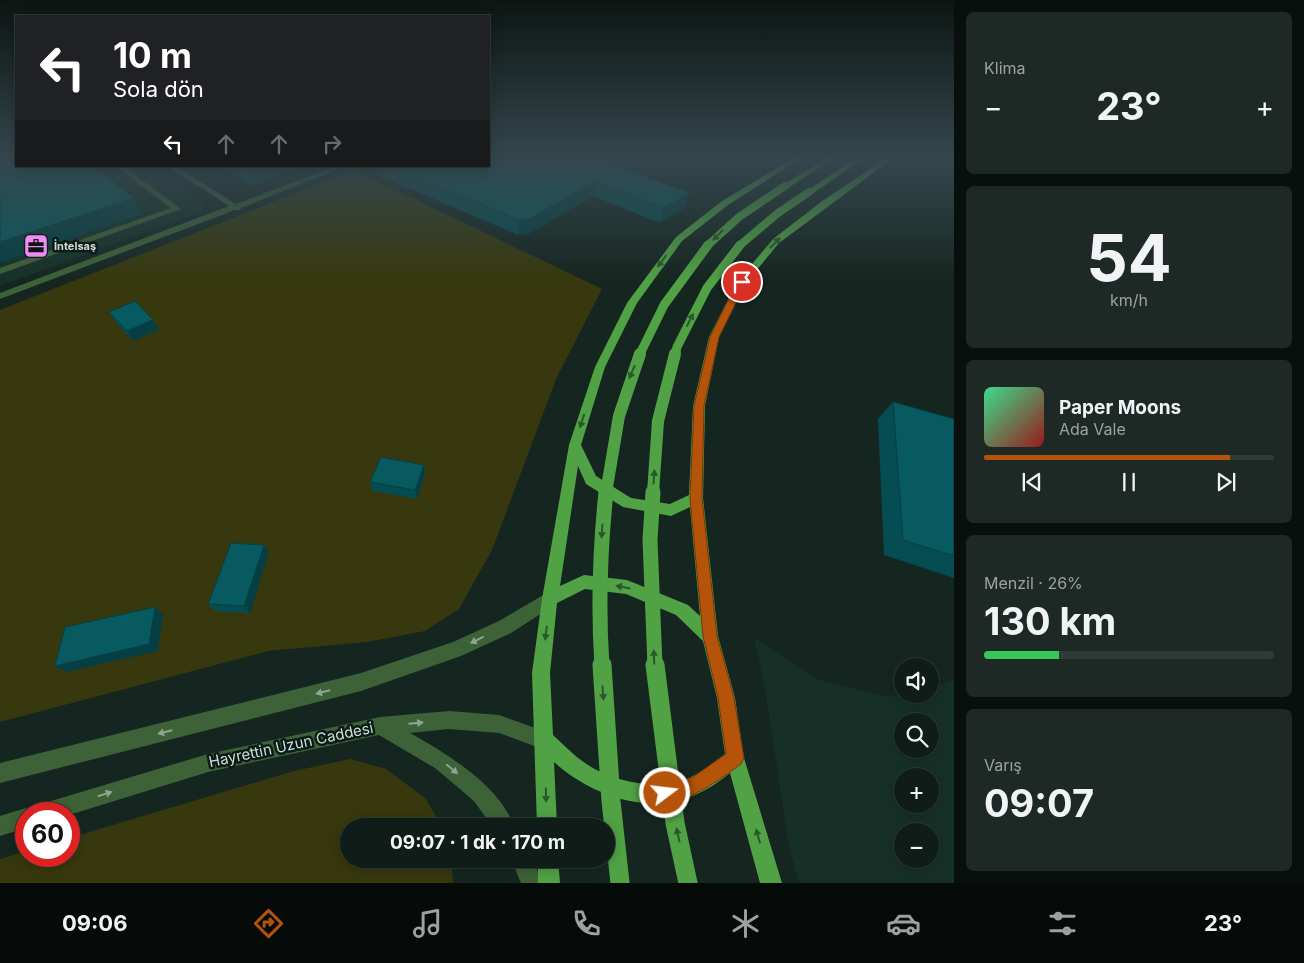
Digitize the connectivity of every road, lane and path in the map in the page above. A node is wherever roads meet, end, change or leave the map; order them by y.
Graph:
1 (165, 200) edge
2 (225, 200) edge
3 (257, 200) edge
4 (730, 200) edge
5 (762, 200) edge
6 (797, 200) edge
7 (829, 200) edge
8 (237, 208) junction
9 (0, 271) edge
10 (0, 296) edge
11 (575, 445) junction
12 (696, 498) junction
13 (550, 599) junction
14 (710, 636) junction
15 (380, 726) junction
16 (545, 741) junction
17 (735, 758) junction
18 (0, 773) edge
19 (80, 802) edge
20 (498, 818) edge
21 (547, 818) edge
22 (15, 821) edge
23 (0, 826) edge
24 (525, 868) edge
25 (548, 868) edge
26 (532, 883) edge
27 (549, 883) edge
28 (620, 883) edge
29 (688, 883) edge
30 (771, 883) edge

1 - 9 street
2 - 8 street
3 - 8 street
4 -> 11 main road
5 -> 28 main road, bridge
29 -> 6 main road, bridge
12 -> 7 main road
8 - 10 street
11 - 12 main road
11 - 13 main road
12 - 14 main road
14 -> 13 main road
13 -> 16 main road
13 -> 18 street
14 - 17 main road
15 -> 16 street, Hayrettin Uzun Caddesi
19 -> 15 street, Hayrettin Uzun Caddesi
15 -> 20 street
16 - 17 main road
16 -> 21 main road
30 -> 17 main road
22 - 23 street
24 - 26 street
25 - 27 main road

